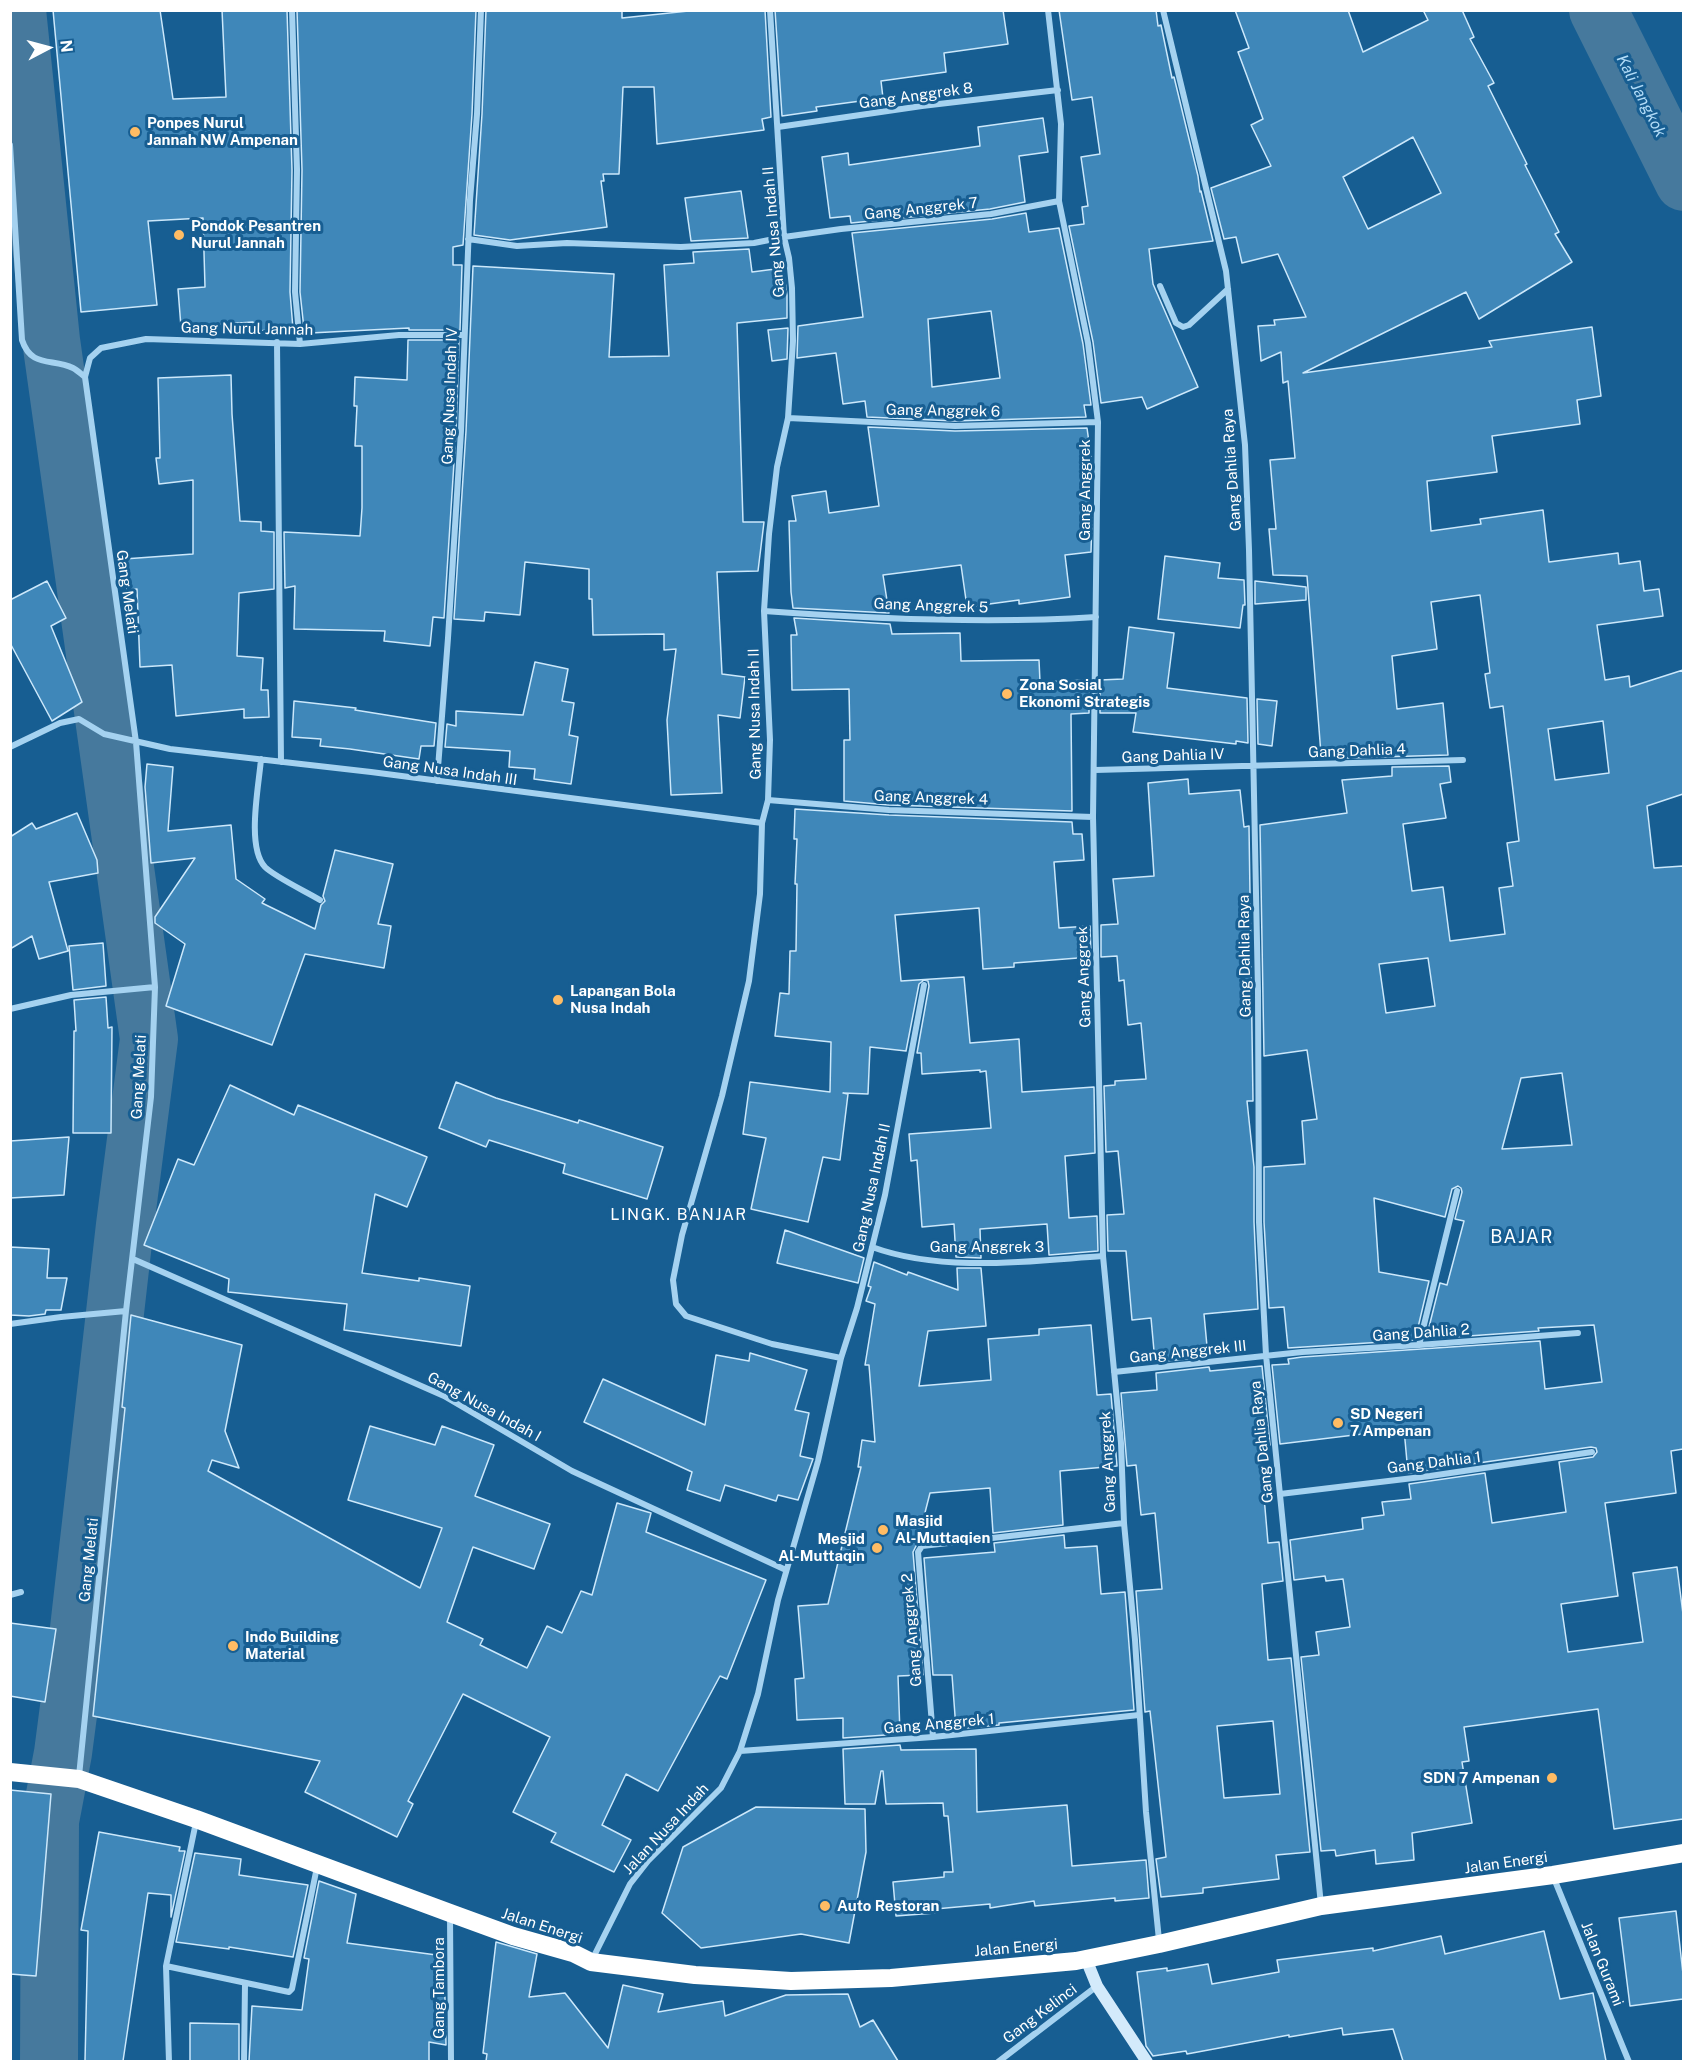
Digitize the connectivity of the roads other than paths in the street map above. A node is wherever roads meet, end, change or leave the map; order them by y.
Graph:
1 (292, 10) edge
2 (481, 10) edge
3 (770, 10) edge
4 (1048, 10) edge
5 (1163, 10) edge
6 (1058, 90) junction
7 (778, 127) junction
8 (10, 145) edge
9 (1059, 201) junction
10 (784, 237) junction
11 (468, 239) junction
12 (1160, 286) dead end
13 (1228, 289) junction
14 (464, 335) junction
15 (277, 342) junction
16 (300, 344) junction
17 (85, 377) junction
18 (788, 418) junction
19 (1098, 422) junction
20 (764, 611) junction
21 (1096, 617) junction
22 (135, 742) junction
23 (10, 747) edge
24 (261, 759) junction
25 (1463, 760) dead end
26 (281, 762) junction
27 (1252, 766) junction
28 (1095, 770) junction
29 (437, 782) junction
30 (768, 800) junction
31 (1093, 817) junction
32 (762, 823) junction
33 (320, 900) dead end
34 (924, 985) dead end
35 (155, 987) junction
36 (10, 1009) edge
37 (1457, 1191) dead end
38 (872, 1247) junction
39 (1103, 1256) junction
40 (133, 1258) junction
41 (126, 1311) junction
42 (10, 1324) edge
43 (1578, 1333) dead end
44 (1419, 1346) junction
45 (1266, 1355) junction
46 (841, 1358) junction
47 (1114, 1372) junction
48 (1592, 1452) dead end
49 (1280, 1494) junction
50 (1124, 1523) junction
51 (786, 1569) junction
52 (21, 1592) dead end
53 (10, 1595) edge
54 (1139, 1715) junction
55 (933, 1737) junction
56 (740, 1751) junction
57 (16, 1772) edge
58 (76, 1779) junction
59 (196, 1819) junction
60 (1683, 1853) edge
61 (318, 1864) junction
62 (1553, 1875) junction
63 (1321, 1906) junction
64 (450, 1914) junction
65 (1159, 1944) junction
66 (1086, 1959) junction
67 (591, 1962) junction
68 (166, 1966) junction
69 (245, 1984) junction
70 (1097, 1986) junction
71 (169, 2061) edge
72 (244, 2061) edge
73 (451, 2061) edge
74 (998, 2061) edge
75 (1147, 2061) edge
76 (1629, 2061) edge

1 - 16 street
2 - 11 street, Gang Nusa Indah IV
3 - 7 street, Gang Nusa Indah II
4 - 6 street, Gang Anggrek
5 - 13 street, Gang Dahlia Raya
6 - 7 street, Gang Anggrek 8
6 - 9 street, Gang Anggrek
7 - 10 street, Gang Nusa Indah II
8 - 17 street
9 - 10 street, Gang Anggrek 7
9 - 19 street, Gang Anggrek
10 - 11 street, Gang Anggrek 7
10 - 18 street, Gang Nusa Indah II
11 - 14 street, Gang Nusa Indah IV
12 - 13 street
13 - 27 street, Gang Dahlia Raya
14 - 16 street, Gang Nurul Jannah
14 - 29 street, Gang Nusa Indah IV
15 - 16 street, Gang Nurul Jannah
15 - 17 street, Gang Nurul Jannah
15 - 26 street
17 - 22 street, Gang Melati
18 - 19 street, Gang Anggrek 6
18 - 20 street, Gang Nusa Indah II
19 - 21 street, Gang Anggrek
20 - 21 street, Gang Anggrek 5
20 - 30 street, Gang Nusa Indah II
21 - 28 street, Gang Anggrek
22 - 23 street, Gang Nusa Indah III
22 - 24 street, Gang Nusa Indah III
22 - 35 street, Gang Melati
24 - 26 street, Gang Nusa Indah III
24 - 33 street
25 - 27 street, Gang Dahlia 4
26 - 29 street, Gang Nusa Indah III
27 - 28 street, Gang Dahlia IV
27 - 45 street, Gang Dahlia Raya
28 - 31 street, Gang Anggrek
29 - 32 street, Gang Nusa Indah III
30 - 31 street, Gang Anggrek 4
30 - 32 street, Gang Nusa Indah II
31 - 39 street, Gang Anggrek
32 - 46 street, Gang Nusa Indah II
34 - 38 street, Gang Nusa Indah II
35 - 36 street
35 - 40 street, Gang Melati
37 - 44 street
38 - 39 street, Gang Anggrek 3
38 - 46 street, Gang Nusa Indah II
39 - 47 street, Gang Anggrek
40 - 41 street, Gang Melati
40 - 51 street, Gang Nusa Indah I
41 - 42 street
41 - 58 street, Gang Melati
43 - 44 street, Gang Dahlia 2
44 - 45 street, Gang Dahlia 2
45 - 47 street, Gang Anggrek III
45 - 49 street, Gang Dahlia Raya
46 - 51 street, Gang Nusa Indah II
47 - 50 street, Gang Anggrek
48 - 49 street, Gang Dahlia 1
49 - 63 street, Gang Dahlia Raya
50 - 54 street, Gang Anggrek
50 - 55 street, Gang Anggrek 2
51 - 56 street, Jalan Nusa Indah
52 - 53 street
54 - 55 street, Gang Anggrek 1
54 - 65 street, Gang Anggrek
55 - 56 street, Gang Anggrek 1
56 - 67 street, Jalan Nusa Indah
57 - 58 highway, Jalan Energi
58 - 59 highway, Jalan Energi
59 - 61 highway, Jalan Energi
59 - 68 street
60 - 62 highway, Jalan Energi
61 - 64 highway, Jalan Energi
61 - 69 street
62 - 63 highway, Jalan Energi
62 - 76 street, Jalan Gurami
63 - 65 highway, Jalan Energi
64 - 67 highway, Jalan Energi
64 - 73 street, Gang Tambora
65 - 66 highway, Jalan Energi
66 - 67 highway, Jalan Energi
66 - 70 street
68 - 69 street
68 - 71 street
69 - 72 street
70 - 74 street, Gang Kelinci
70 - 75 street

